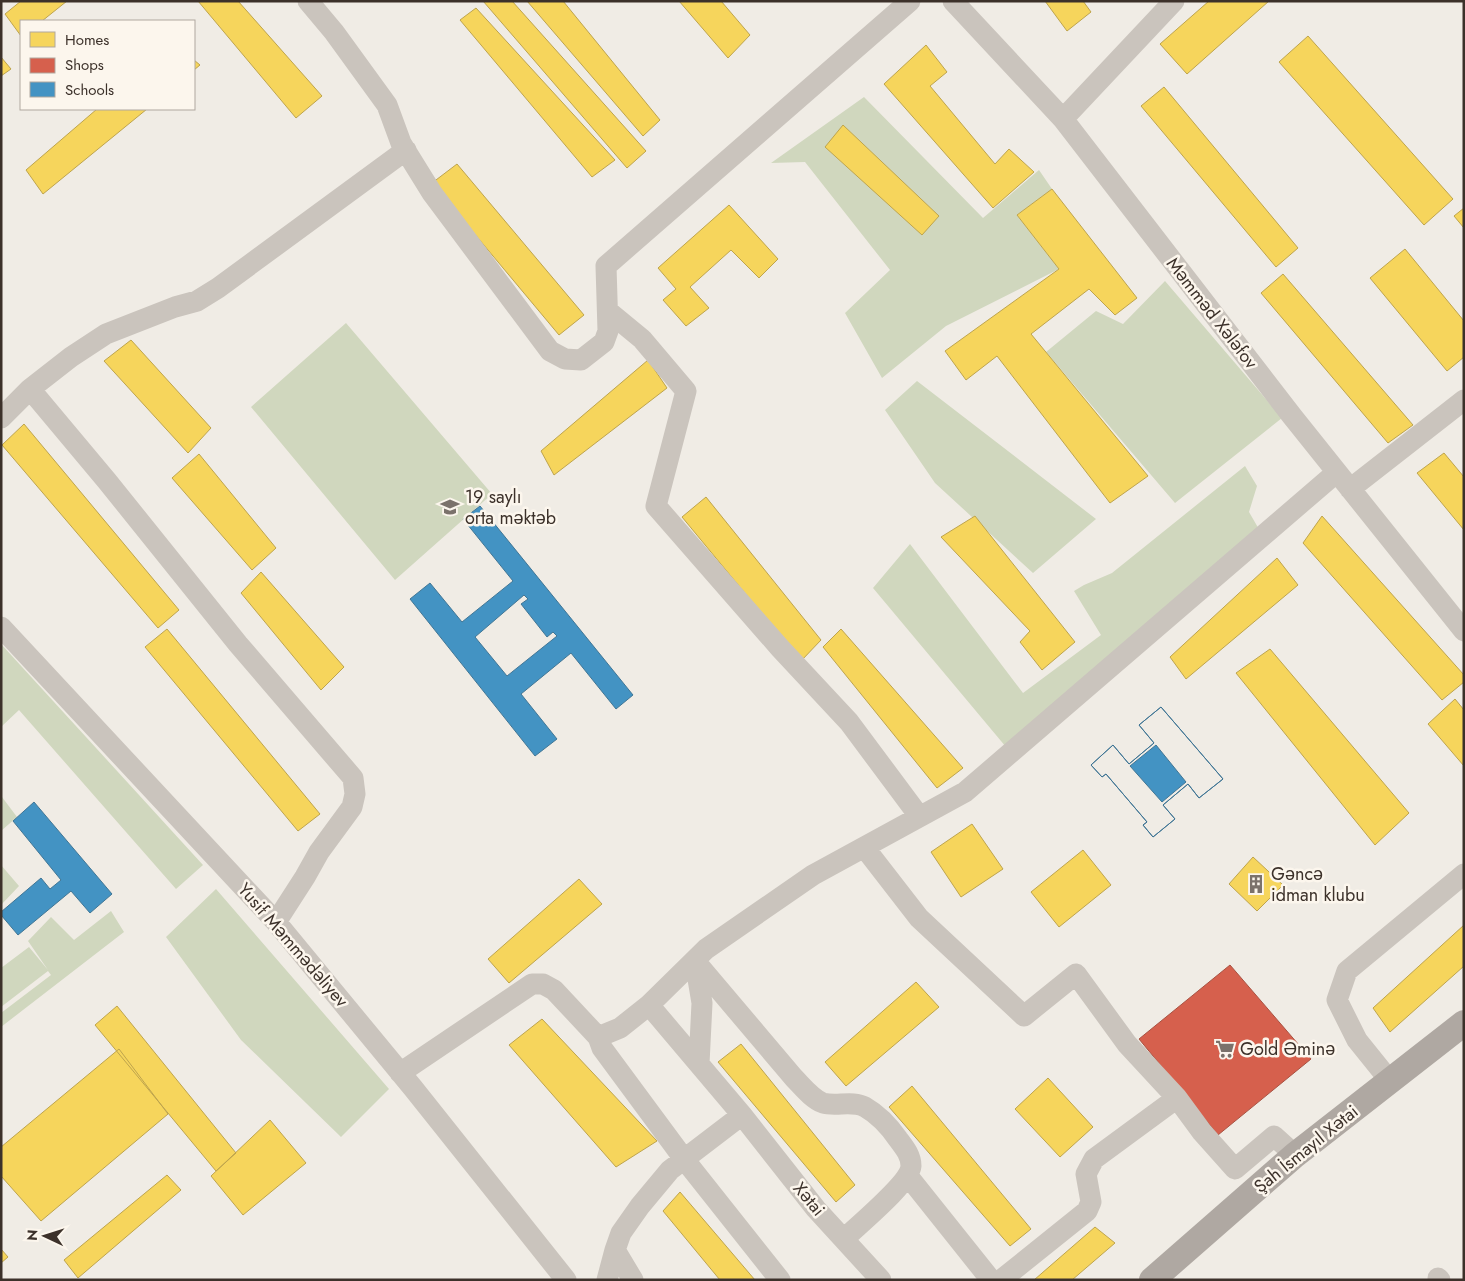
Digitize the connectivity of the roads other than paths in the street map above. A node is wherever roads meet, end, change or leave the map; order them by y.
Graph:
1 (308, 1) edge
2 (910, 1) edge
3 (953, 1) edge
4 (1174, 1) edge
5 (1063, 120) junction
6 (406, 150) junction
7 (608, 311) junction
8 (30, 389) junction
9 (1464, 400) edge
10 (1, 418) edge
11 (1337, 472) junction
12 (1350, 489) junction
13 (1, 627) edge
14 (1464, 631) edge
15 (919, 816) junction
16 (864, 847) junction
17 (1464, 874) edge
18 (276, 922) junction
19 (695, 961) junction
20 (649, 1005) junction
21 (1464, 1024) edge
22 (598, 1037) junction
23 (699, 1064) junction
24 (400, 1072) junction
25 (1390, 1081) junction
26 (1177, 1098) junction
27 (742, 1115) junction
28 (1295, 1154) junction
29 (684, 1159) junction
30 (908, 1176) junction
31 (844, 1239) junction
32 (615, 1250) junction
33 (566, 1280) edge
34 (607, 1280) edge
35 (633, 1280) edge
36 (780, 1280) edge
37 (881, 1280) edge
38 (991, 1280) edge
39 (1001, 1280) edge
40 (1152, 1280) edge

1 - 6 street
2 - 7 street
3 - 5 street, Məmməd Xələfov
4 - 5 street
5 - 11 street, Məmməd Xələfov
6 - 7 street
6 - 8 street
7 - 15 street
8 - 10 street
8 - 18 street
9 - 12 street
11 - 12 street, Məmməd Xələfov
11 - 15 street
12 - 14 street, Məmməd Xələfov
13 - 18 street, Yusif Məmmədəliyev
15 - 16 street
16 - 19 street
16 - 26 street
17 - 25 street
18 - 24 street, Yusif Məmmədəliyev
19 - 20 street
19 - 23 street
19 - 30 street
20 - 22 street
20 - 23 street, Xətai
21 - 25 main road, Şah İsmayıl Xətai
22 - 24 street
22 - 29 street
23 - 27 street, Xətai
24 - 33 street, Yusif Məmmədəliyev
25 - 28 main road, Şah İsmayıl Xətai
26 - 28 street
26 - 39 street
27 - 29 street
27 - 31 street, Xətai
28 - 40 main road, Şah İsmayıl Xətai
29 - 32 street
29 - 36 street
30 - 31 street
30 - 38 street
31 - 37 street, Xətai
32 - 34 street
32 - 35 street

